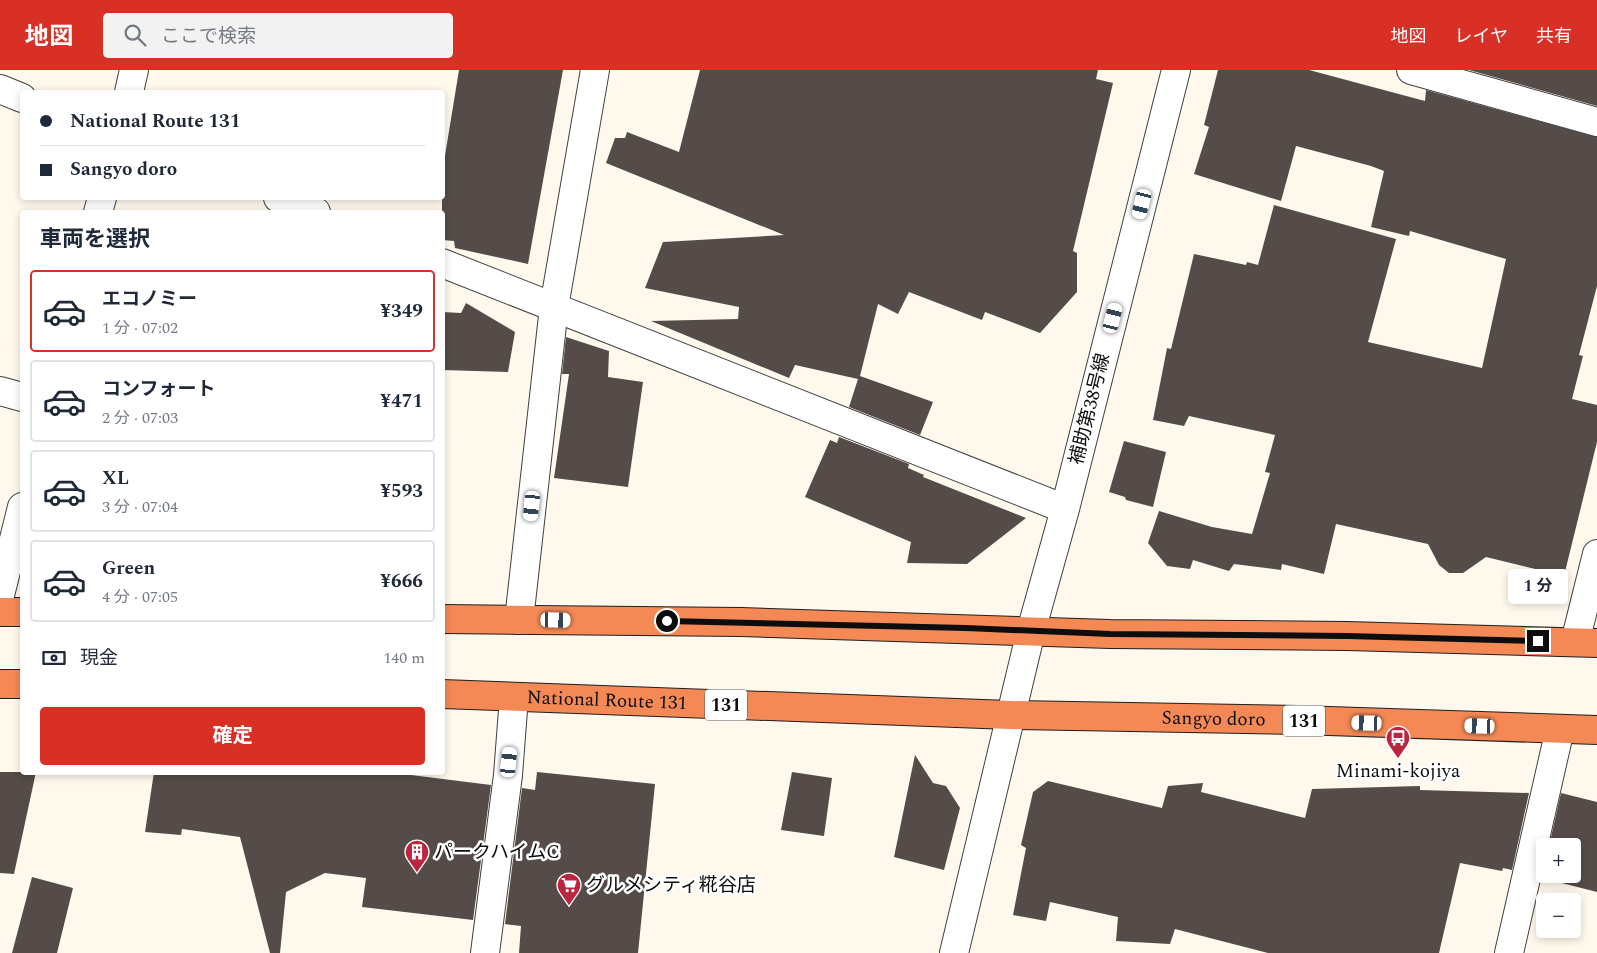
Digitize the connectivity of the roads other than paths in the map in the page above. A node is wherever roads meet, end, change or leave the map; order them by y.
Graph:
1 (134, 70) edge
2 (595, 70) edge
3 (1176, 70) edge
4 (1411, 70) edge
5 (0, 89) edge
6 (129, 90) edge
7 (20, 97) edge
8 (1597, 122) edge
9 (283, 200) edge
10 (311, 210) edge
11 (445, 264) edge
12 (554, 307) junction
13 (0, 391) edge
14 (20, 396) edge
15 (1065, 509) junction
16 (20, 515) edge
17 (1597, 554) edge
18 (0, 595) edge
19 (0, 612) edge
20 (20, 612) edge
21 (445, 619) edge
22 (519, 620) junction
23 (1030, 631) junction
24 (1586, 642) edge
25 (0, 684) edge
26 (20, 684) edge
27 (445, 694) edge
28 (514, 697) junction
29 (1010, 716) junction
30 (1560, 729) junction
31 (1597, 730) edge
32 (485, 953) edge
33 (954, 953) edge
34 (1508, 953) edge

1 - 6 street
2 - 12 street
3 - 15 street, 補助第38号線
4 - 8 street
5 - 7 street
9 - 10 street
11 - 12 street
12 - 15 street
12 - 22 street
13 - 14 street
15 - 23 street, 補助第38号線
16 - 18 street
17 - 24 street
19 - 20 highway
21 - 22 highway
22 - 23 highway
23 - 24 highway
23 - 29 street, 補助第38号線
25 - 26 highway
27 - 28 highway, National Route 131 / 131
28 - 29 highway, National Route 131 / 131
28 - 32 street
29 - 30 highway, Sangyo doro / 131
29 - 33 street, 補助第38号線
30 - 31 highway, Sangyo doro / 131
30 - 34 street

